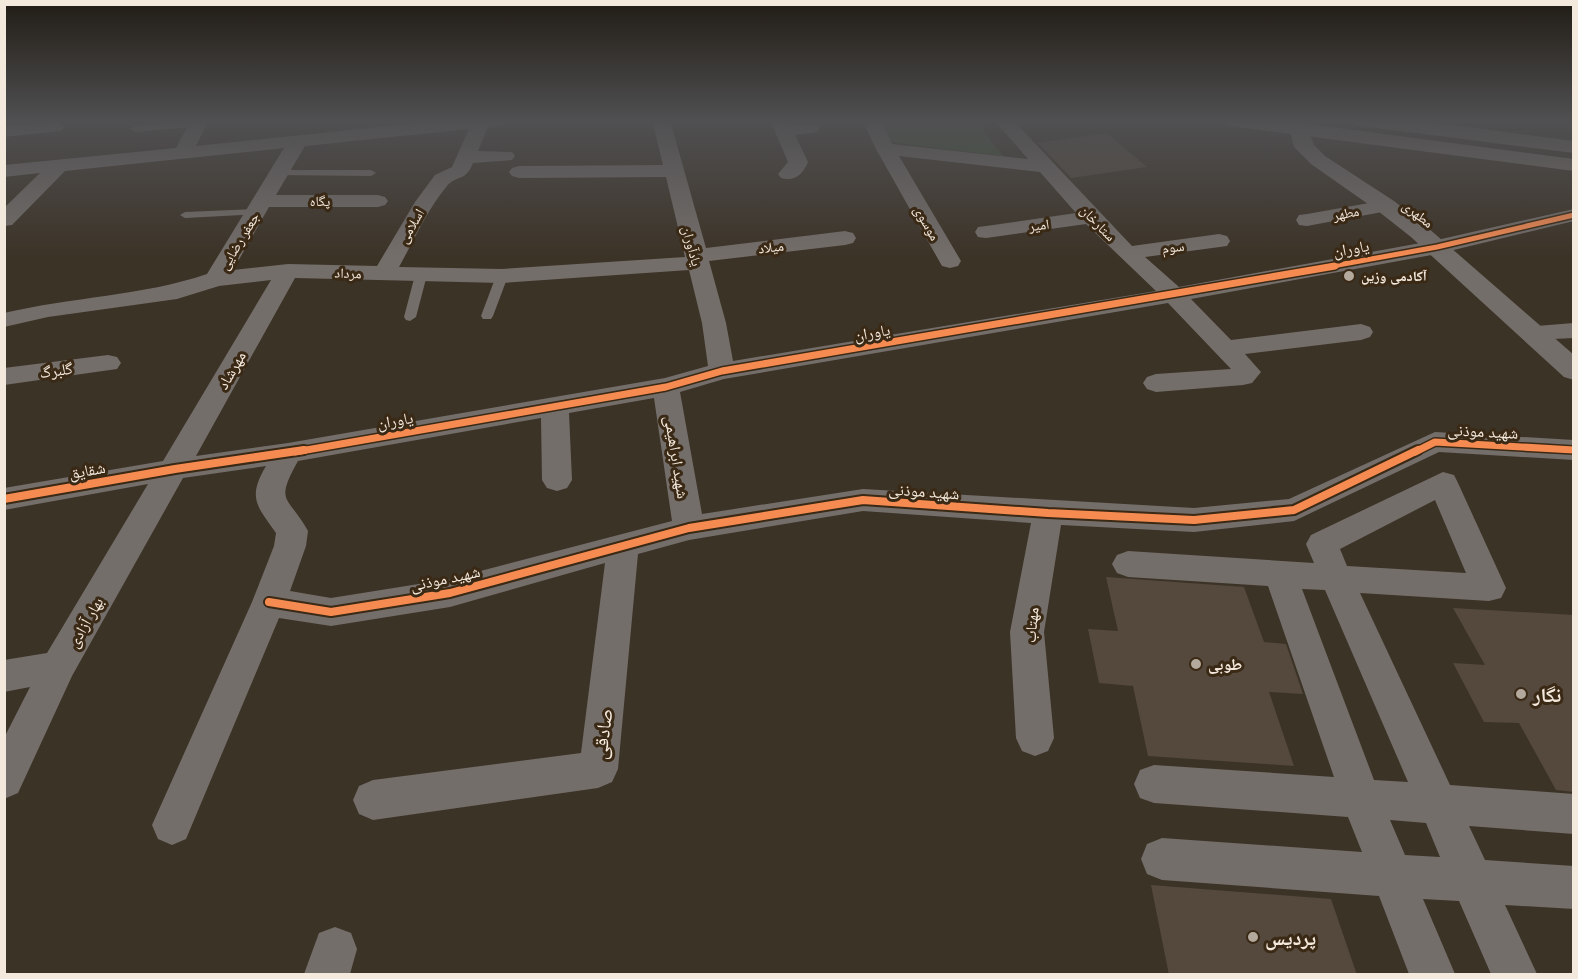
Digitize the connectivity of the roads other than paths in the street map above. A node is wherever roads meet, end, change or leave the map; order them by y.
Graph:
1 (60, 165) edge
2 (54, 166) edge
3 (283, 166) edge
4 (462, 166) edge
5 (673, 166) edge
6 (796, 166) edge
7 (895, 166) edge
8 (1035, 166) edge
9 (1326, 166) edge
10 (1047, 167) joint
11 (4, 171) edge
12 (674, 171) junction
13 (519, 172) dead end
14 (279, 173) junction
15 (371, 173) dead end
16 (788, 174) dead end
17 (378, 201) dead end
18 (259, 206) junction
19 (1386, 206) junction
20 (1574, 214) edge
21 (185, 215) dead end
22 (1091, 217) junction
23 (4, 220) edge
24 (1307, 220) dead end
25 (986, 232) dead end
26 (845, 238) dead end
27 (1219, 241) dead end
28 (1437, 247) junction
29 (1127, 253) junction
30 (697, 259) junction
31 (950, 261) dead end
32 (288, 271) junction
33 (383, 274) junction
34 (421, 275) junction
35 (502, 276) junction
36 (216, 279) junction
37 (1174, 295) junction
38 (487, 316) dead end
39 (410, 317) dead end
40 (4, 320) edge
41 (1574, 330) edge
42 (1360, 332) dead end
43 (1532, 332) junction
44 (1226, 348) junction
45 (108, 363) dead end
46 (722, 371) junction
47 (1574, 371) edge
48 (4, 377) edge
49 (1156, 383) dead end
50 (666, 387) junction
51 (555, 407) junction
52 (1574, 450) edge
53 (288, 453) junction
54 (175, 469) junction
55 (557, 480) dead end
56 (4, 499) edge
57 (1048, 513) junction
58 (689, 528) junction
59 (623, 546) junction
60 (1128, 564) dead end
61 (1280, 573) junction
62 (1337, 579) junction
63 (269, 602) junction
64 (58, 667) junction
65 (4, 676) edge
66 (1035, 738) dead end
67 (14, 740) edge
68 (4, 780) edge
69 (1154, 784) dead end
70 (1361, 799) junction
71 (373, 800) dead end
72 (1439, 806) junction
73 (1574, 814) edge
74 (172, 825) dead end
75 (1162, 859) dead end
76 (1391, 875) junction
77 (1472, 880) junction
78 (1574, 888) edge
79 (1431, 975) edge
80 (1514, 975) edge

1 - 23 street
2 - 11 street
3 - 14 street, جعفر رضایی
4 - 33 street, اسلامی
5 - 12 street, یادآوران
6 - 16 street
7 - 31 street, موسوی
8 - 10 street
9 - 19 street, مطهری
10 - 22 street, ستارخان
12 - 13 street
12 - 30 street, یادآوران
14 - 15 lane
14 - 18 street, جعفر رضایی
17 - 18 street, پگاه
18 - 21 lane
18 - 36 street, جعفر رضایی
19 - 24 street, مطهر
19 - 28 street, مطهری
20 - 28 street, یاوران
22 - 25 street, امیر
22 - 29 street, ستارخان
26 - 30 street, میلاد
27 - 29 street, سوم
28 - 37 street, یاوران
28 - 43 street, مطهری
29 - 37 street, ستارخان
30 - 35 street, مرداد
30 - 46 street, یادآوران
32 - 33 street, مرداد
32 - 36 street, مرداد
32 - 54 street, مهرشاد
33 - 34 street, مرداد
34 - 35 street, مرداد
34 - 39 lane
35 - 38 lane
36 - 40 street, مرداد
37 - 44 street, ستارخان
37 - 46 street, یاوران
41 - 43 street
42 - 44 street
43 - 47 street, مطهری
44 - 49 street, ستارخان
45 - 48 street, گلبرگ
46 - 50 street, یاوران
50 - 51 street, یاوران
50 - 58 street, شهید ابراهیمی
51 - 53 street, یاوران
51 - 55 street
52 - 57 street, شهید موذنی
53 - 54 street, یاوران
53 - 63 street
54 - 56 street, شقایق
54 - 64 street, بهار آزادی
57 - 58 street, شهید موذنی
57 - 66 street, مهتاب
58 - 59 street, شهید موذنی
59 - 63 street, شهید موذنی
59 - 71 street, صادقی
60 - 61 street
61 - 62 street
61 - 70 street
62 - 62 street
62 - 72 street
63 - 74 street
64 - 65 street
64 - 67 street, بهار آزادی
67 - 68 street, بهار آزادی
69 - 70 street
70 - 72 street
70 - 76 street
72 - 73 street
72 - 77 street
75 - 76 street
76 - 77 street
76 - 79 street
77 - 78 street
77 - 80 street

